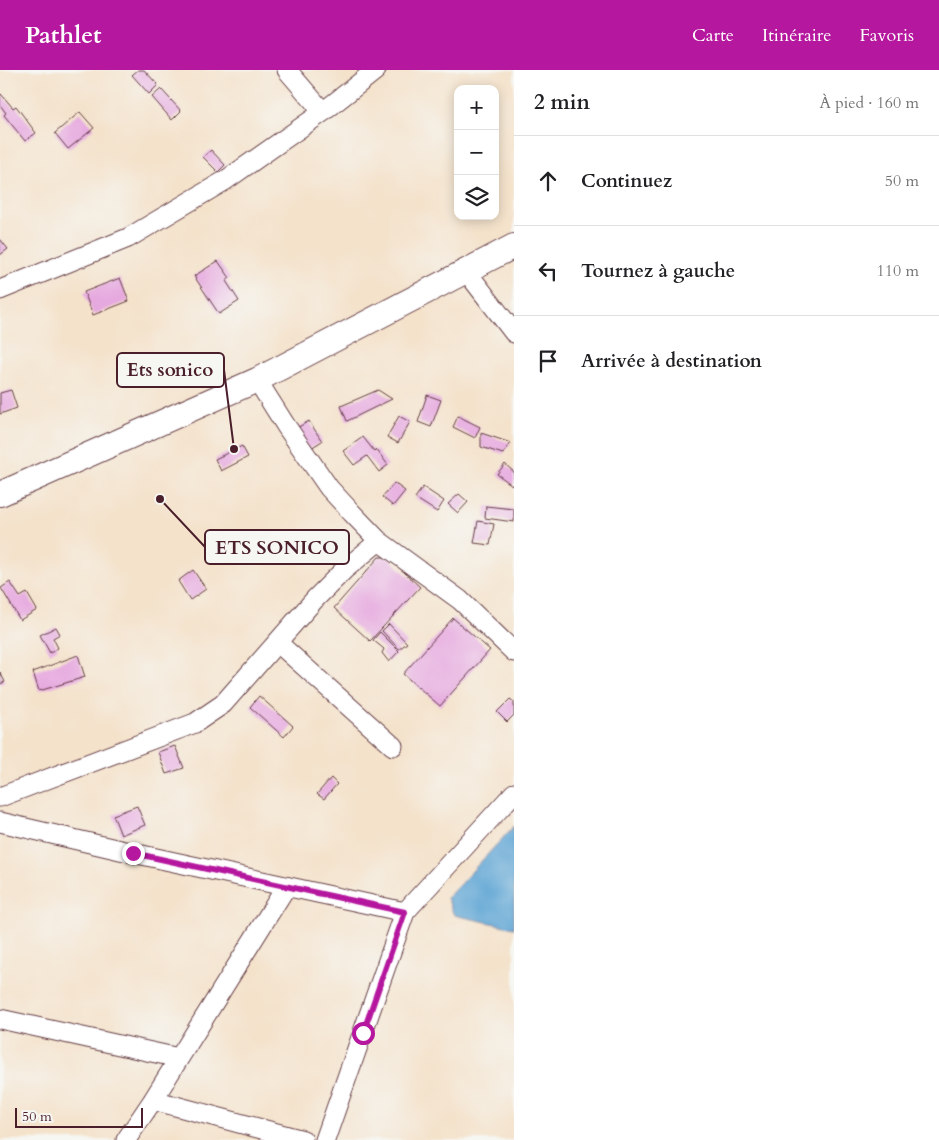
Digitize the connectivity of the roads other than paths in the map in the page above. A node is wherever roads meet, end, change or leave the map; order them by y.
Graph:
1 (287, 70) edge
2 (376, 70) edge
3 (323, 112) junction
4 (514, 246) edge
5 (467, 272) junction
6 (0, 290) edge
7 (514, 333) edge
8 (257, 380) junction
9 (0, 494) edge
10 (379, 541) junction
11 (278, 643) junction
12 (514, 652) edge
13 (393, 746) dead end
14 (514, 793) edge
15 (0, 797) edge
16 (0, 822) edge
17 (286, 886) junction
18 (405, 912) junction
19 (0, 1019) edge
20 (179, 1058) junction
21 (153, 1100) junction
22 (126, 1140) edge
23 (303, 1140) edge
24 (324, 1140) edge

1 - 3 street
2 - 3 street
3 - 6 street
4 - 5 street
5 - 7 street
5 - 8 street
8 - 9 street
8 - 10 street
10 - 11 street
10 - 12 street
11 - 13 street
11 - 15 street
14 - 18 street
16 - 17 street
17 - 18 street
17 - 20 street
18 - 24 street
19 - 20 street
20 - 21 street
21 - 22 street
21 - 23 street

